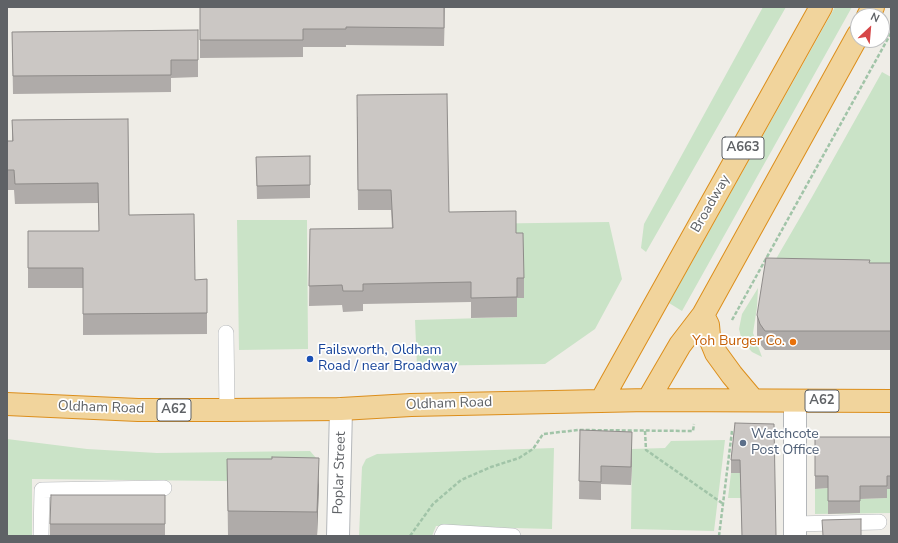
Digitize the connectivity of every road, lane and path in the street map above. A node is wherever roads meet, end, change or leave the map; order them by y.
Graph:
1 (821, 7) edge
2 (891, 33) edge
3 (850, 48) edge
4 (703, 315) junction
5 (731, 327) dead end
6 (226, 333) dead end
7 (648, 400) junction
8 (754, 400) junction
9 (601, 401) junction
10 (795, 401) junction
11 (891, 401) edge
12 (7, 404) edge
13 (341, 409) junction
14 (227, 410) junction
15 (645, 431) junction
16 (693, 431) dead end
17 (732, 431) dead end
18 (164, 488) dead end
19 (722, 503) junction
20 (879, 522) dead end
21 (794, 530) edge
22 (41, 536) edge
23 (338, 536) edge
24 (410, 536) edge
25 (442, 536) edge
26 (513, 536) edge
27 (719, 536) edge

1 - 9 highway, Broadway / A663
2 - 5 path
3 - 4 highway
4 - 7 highway
4 - 8 highway
6 - 14 lane
7 - 8 highway, Oldham Road / A62
7 - 9 highway, Oldham Road / A62
8 - 10 highway, Oldham Road / A62
9 - 13 highway, Oldham Road / A62
10 - 11 highway, Oldham Road / A62
10 - 21 street
12 - 14 highway, Oldham Road / A62
13 - 14 highway, Oldham Road / A62
13 - 23 street, Poplar Street
15 - 16 path
15 - 19 path
15 - 24 path
17 - 19 path
18 - 22 lane
19 - 27 path
20 - 21 lane
25 - 26 lane

